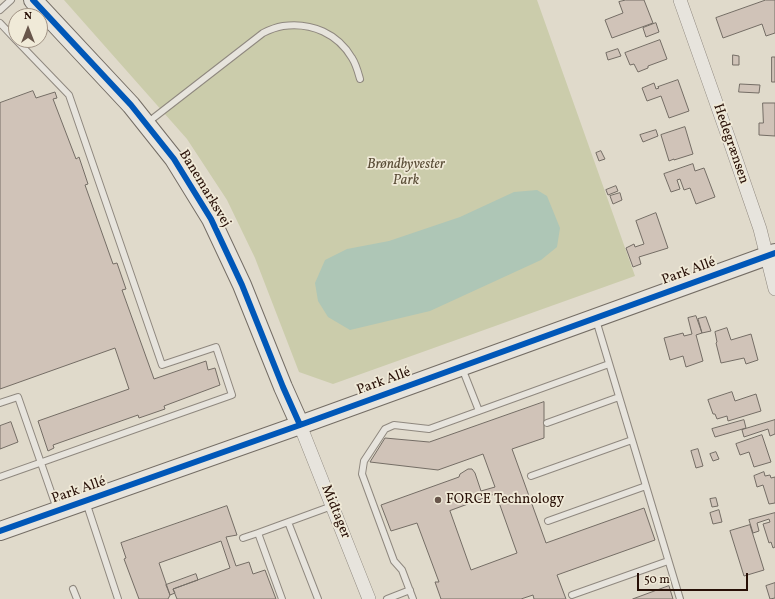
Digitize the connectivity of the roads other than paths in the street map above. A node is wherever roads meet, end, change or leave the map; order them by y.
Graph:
1 (10, 0) edge
2 (33, 0) edge
3 (680, 0) edge
4 (0, 10) edge
5 (0, 23) edge
6 (8, 32) edge
7 (24, 48) edge
8 (360, 79) dead end
9 (146, 124) junction
10 (771, 255) edge
11 (775, 289) edge
12 (596, 318) junction
13 (609, 364) junction
14 (461, 366) junction
15 (619, 397) junction
16 (0, 403) edge
17 (479, 411) junction
18 (547, 423) dead end
19 (300, 425) junction
20 (632, 440) junction
21 (42, 462) junction
22 (531, 476) dead end
23 (0, 477) edge
24 (646, 486) junction
25 (85, 501) junction
26 (332, 506) junction
27 (58, 511) junction
28 (548, 521) dead end
29 (288, 522) junction
30 (0, 531) edge
31 (258, 533) junction
32 (243, 538) dead end
33 (668, 561) junction
34 (73, 589) dead end
35 (410, 590) junction
36 (572, 595) dead end
37 (77, 599) edge
38 (118, 599) edge
39 (282, 599) edge
40 (318, 599) edge
41 (369, 599) edge
42 (387, 599) edge
43 (413, 599) edge
44 (680, 599) edge

1 - 4 lane
2 - 9 street, Banemarksvej
3 - 10 street, Hedegrænsen
5 - 6 lane
7 - 21 lane
8 - 9 lane
9 - 19 street, Banemarksvej
10 - 11 street, Hedegrænsen
10 - 12 street, Park Allé
12 - 13 lane
12 - 14 street, Park Allé
13 - 15 lane
13 - 17 lane
14 - 17 lane
14 - 19 street, Park Allé
15 - 18 lane
15 - 20 lane
16 - 21 lane
17 - 35 lane
19 - 25 street, Park Allé
19 - 26 street, Midtager
20 - 22 lane
20 - 24 lane
21 - 23 lane
21 - 27 lane
24 - 28 lane
24 - 33 lane
25 - 27 street, Park Allé
25 - 38 lane
26 - 29 lane
26 - 41 street, Midtager
27 - 30 street, Park Allé
29 - 31 lane
29 - 40 lane
31 - 32 lane
31 - 39 lane
33 - 36 lane
33 - 44 lane
34 - 37 lane
35 - 42 lane
35 - 43 lane

